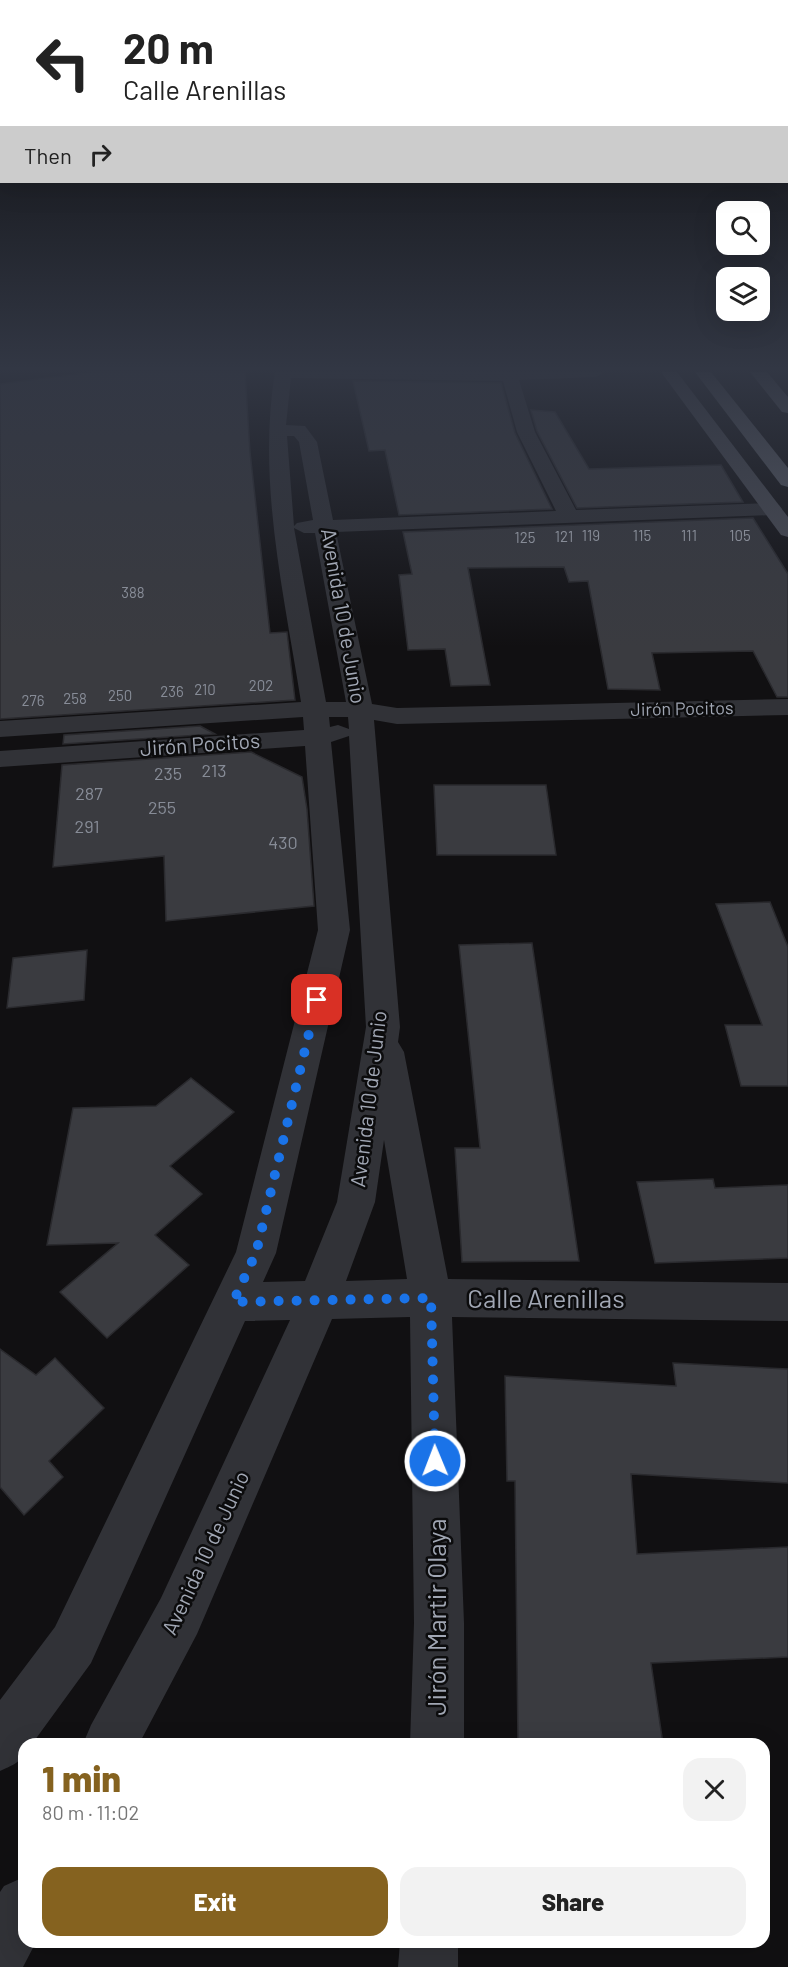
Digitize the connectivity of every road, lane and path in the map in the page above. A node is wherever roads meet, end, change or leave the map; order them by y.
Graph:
1 (280, 464) edge
2 (313, 464) edge
3 (540, 464) edge
4 (738, 464) edge
5 (775, 464) edge
6 (787, 480) edge
7 (772, 509) junction
8 (569, 517) junction
9 (327, 526) junction
10 (285, 528) junction
11 (788, 531) edge
12 (788, 707) edge
13 (373, 718) junction
14 (316, 723) junction
15 (0, 729) edge
16 (0, 759) edge
17 (383, 1027) junction
18 (431, 1298) junction
19 (319, 1301) junction
20 (233, 1302) junction
21 (788, 1302) edge
22 (113, 1738) edge
23 (437, 1738) edge
24 (0, 1744) edge
25 (18, 1917) edge
26 (429, 1948) edge
27 (0, 1951) edge
28 (428, 1967) edge

1 - 10 street, Avenida 10 de Junio
2 - 9 street, Avenida 10 de Junio
3 - 8 street
4 - 7 main road
5 - 6 highway
7 - 8 street
7 - 11 main road
8 - 9 street
9 - 10 street
9 - 13 street, Avenida 10 de Junio
10 - 14 street, Avenida 10 de Junio
12 - 13 street, Jirón Pocitos
13 - 14 street, Jirón Pocitos
13 - 17 street, Avenida 10 de Junio
14 - 15 street, Jirón Pocitos
14 - 16 street, Jirón Pocitos
14 - 20 street, Avenida 10 de Junio
17 - 18 street, Jirón Martir Olaya
17 - 19 street, Avenida 10 de Junio
18 - 19 street, Calle Arenillas
18 - 21 street, Calle Arenillas
18 - 23 street, Jirón Martir Olaya
19 - 20 street, Calle Arenillas
19 - 22 street, Avenida 10 de Junio
20 - 24 street, Avenida 10 de Junio
25 - 27 street
26 - 28 street

